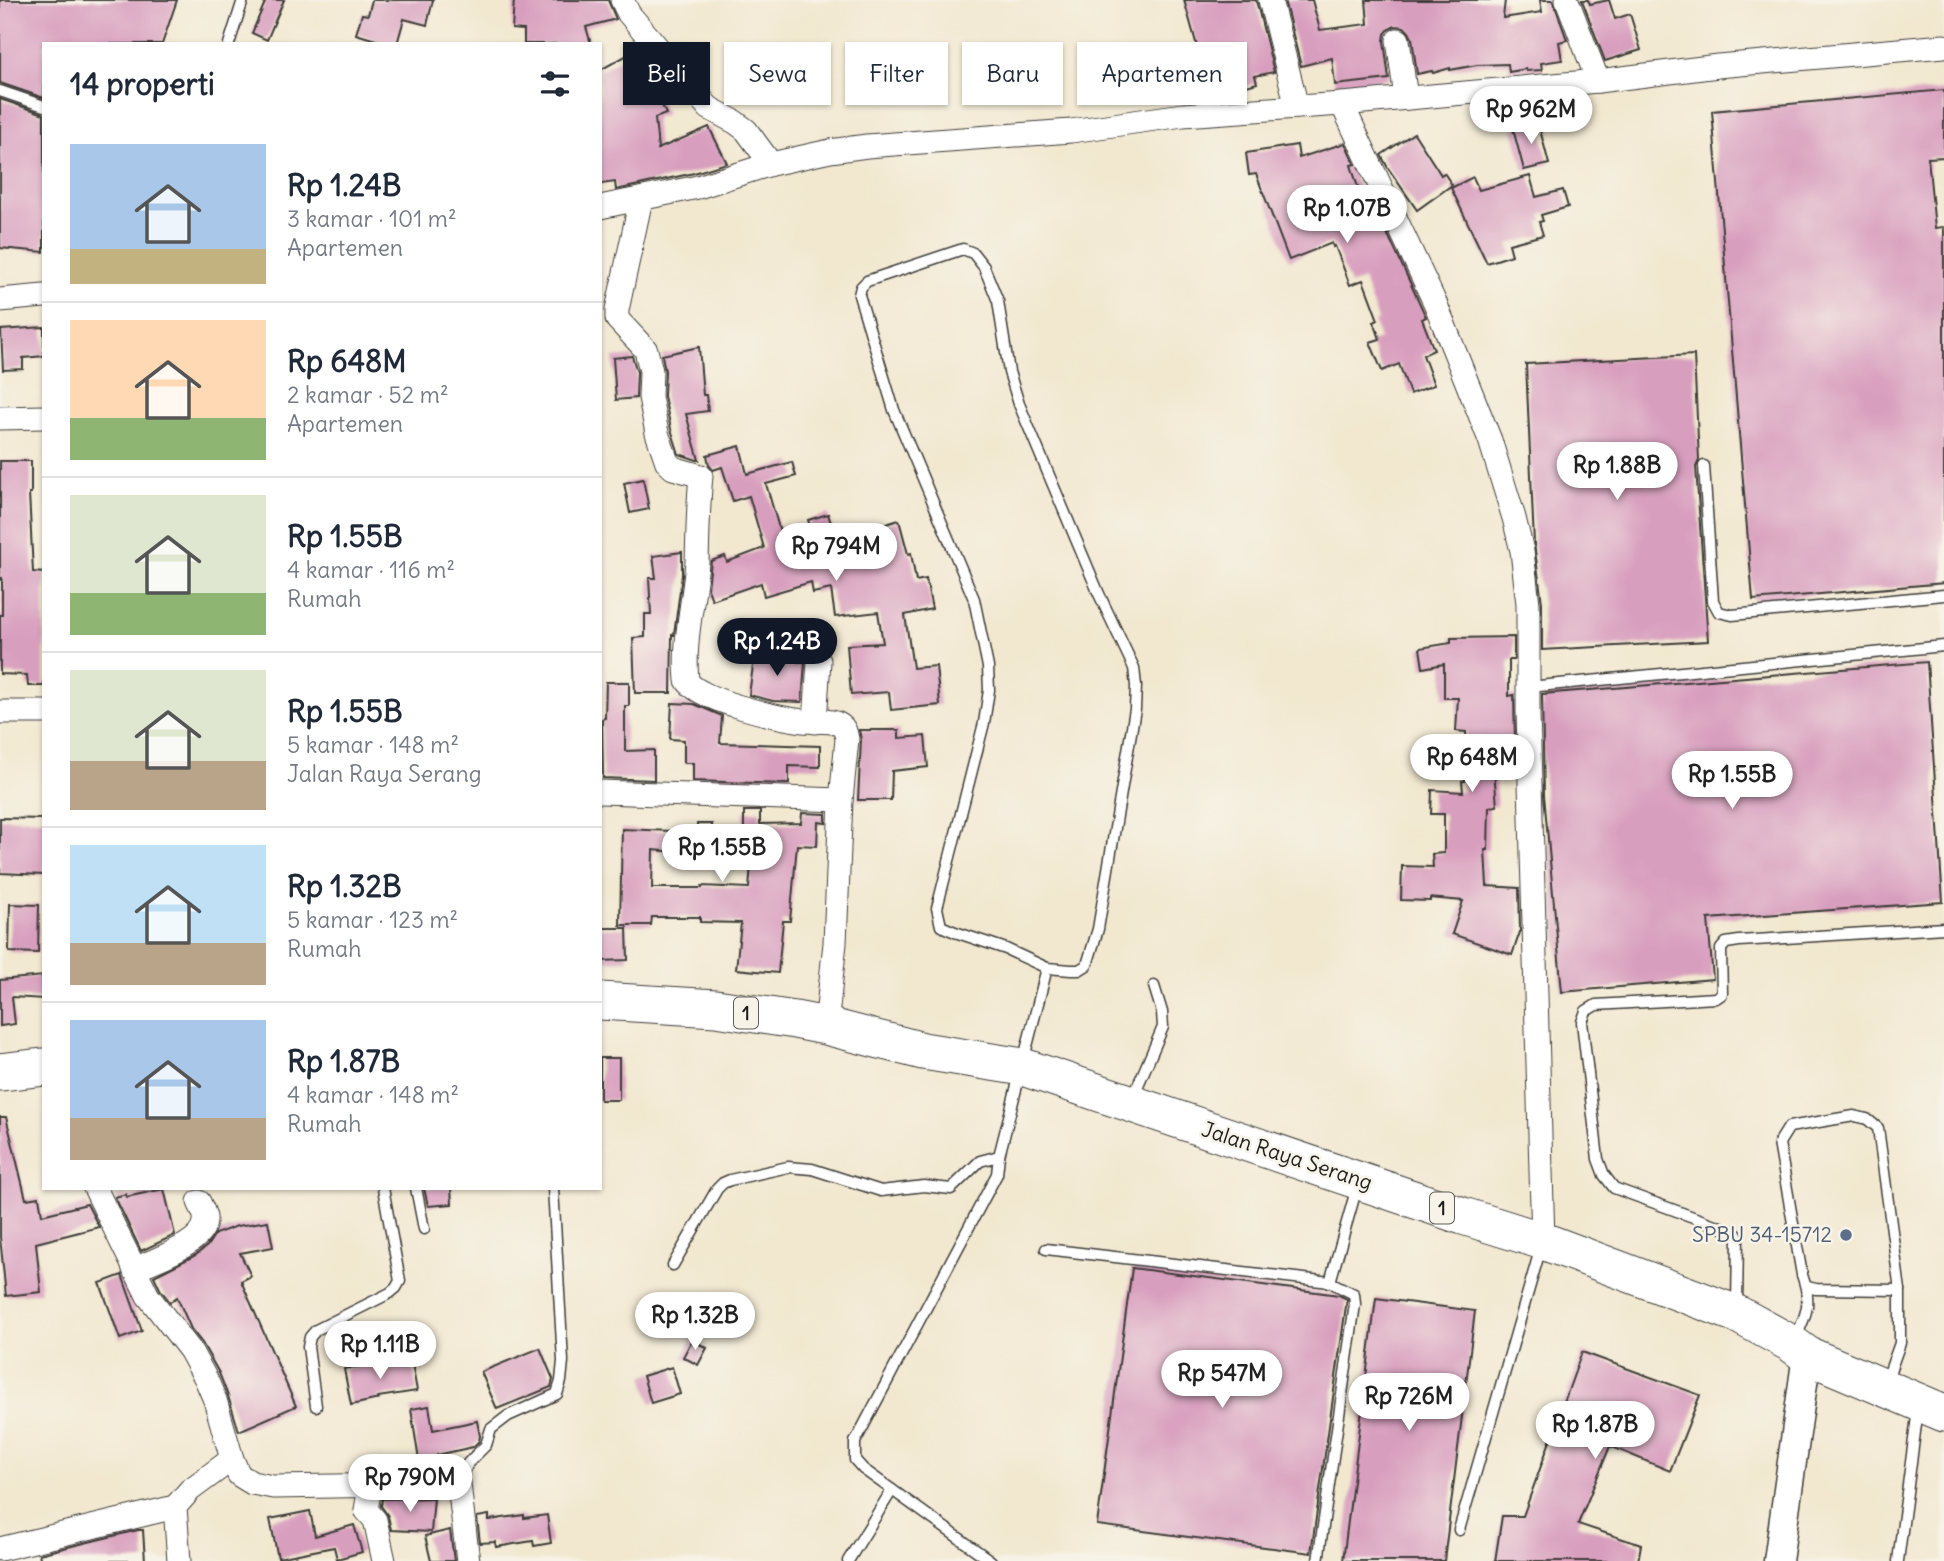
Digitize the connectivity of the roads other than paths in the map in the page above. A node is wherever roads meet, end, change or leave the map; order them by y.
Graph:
1 (243, 0) edge
2 (622, 0) edge
3 (1270, 0) edge
4 (1567, 0) edge
5 (1398, 40) dead end
6 (230, 42) edge
7 (1944, 46) edge
8 (1598, 81) junction
9 (0, 91) edge
10 (1406, 98) junction
11 (1342, 104) junction
12 (42, 105) edge
13 (1297, 107) junction
14 (763, 166) junction
15 (641, 199) junction
16 (602, 207) edge
17 (42, 296) edge
18 (0, 300) edge
19 (42, 417) edge
20 (0, 418) edge
21 (1704, 466) dead end
22 (1944, 595) edge
23 (1944, 646) edge
24 (819, 661) dead end
25 (1529, 687) junction
26 (0, 712) edge
27 (42, 712) edge
28 (815, 722) junction
29 (602, 792) edge
30 (841, 800) junction
31 (1944, 928) edge
32 (1047, 968) junction
33 (1154, 986) dead end
34 (602, 1001) edge
35 (826, 1026) junction
36 (1023, 1067) junction
37 (42, 1068) edge
38 (0, 1072) edge
39 (1131, 1103) junction
40 (999, 1156) junction
41 (1358, 1179) junction
42 (96, 1190) edge
43 (383, 1190) edge
44 (416, 1190) edge
45 (553, 1190) edge
46 (200, 1202) dead end
47 (424, 1229) dead end
48 (1543, 1241) junction
49 (1046, 1249) dead end
50 (673, 1265) dead end
51 (134, 1269) junction
52 (1330, 1282) junction
53 (1807, 1287) junction
54 (1900, 1290) junction
55 (1737, 1314) junction
56 (1800, 1350) junction
57 (1884, 1388) junction
58 (316, 1406) dead end
59 (1931, 1408) edge
60 (232, 1459) junction
61 (459, 1484) junction
62 (370, 1486) junction
63 (892, 1490) junction
64 (175, 1507) junction
65 (1459, 1530) dead end
66 (0, 1549) edge
67 (179, 1561) edge
68 (384, 1561) edge
69 (468, 1561) edge
70 (848, 1561) edge
71 (991, 1561) edge
72 (1318, 1561) edge
73 (1778, 1561) edge
74 (1898, 1561) edge

1 - 6 lane
2 - 14 street
3 - 13 street
4 - 8 street
5 - 10 street
7 - 8 street
8 - 10 street
9 - 12 lane
10 - 11 street
11 - 13 street
11 - 25 street
13 - 14 street
14 - 15 street
15 - 16 street
15 - 28 street
17 - 18 street
19 - 20 street
21 - 22 lane
23 - 25 lane
24 - 28 street
25 - 48 street
26 - 27 street
28 - 30 street
29 - 30 street
30 - 35 street
31 - 55 lane
32 - 32 lane
32 - 36 lane
33 - 39 lane
34 - 35 highway, Jalan Raya Serang / 1
35 - 36 highway, Jalan Raya Serang / 1
36 - 39 highway, Jalan Raya Serang / 1
36 - 40 lane
37 - 38 highway
39 - 41 highway, Jalan Raya Serang / 1
40 - 50 lane
40 - 63 lane
41 - 48 highway, Jalan Raya Serang / 1
41 - 52 lane
42 - 51 street
43 - 58 lane
44 - 47 lane
45 - 61 lane
46 - 51 street
48 - 55 highway, Jalan Raya Serang / 1
48 - 65 lane
49 - 52 lane
51 - 60 street
52 - 72 lane
53 - 54 lane
53 - 54 lane
53 - 56 lane
54 - 57 lane
55 - 56 highway, Jalan Raya Serang / 1
56 - 57 highway, Jalan Raya Serang / 1
56 - 73 street
57 - 59 highway, Jalan Raya Serang / 1
59 - 74 lane
60 - 62 street
60 - 64 street
61 - 62 street
61 - 69 street
62 - 68 street
63 - 70 lane
63 - 71 lane
64 - 66 street
64 - 67 street

